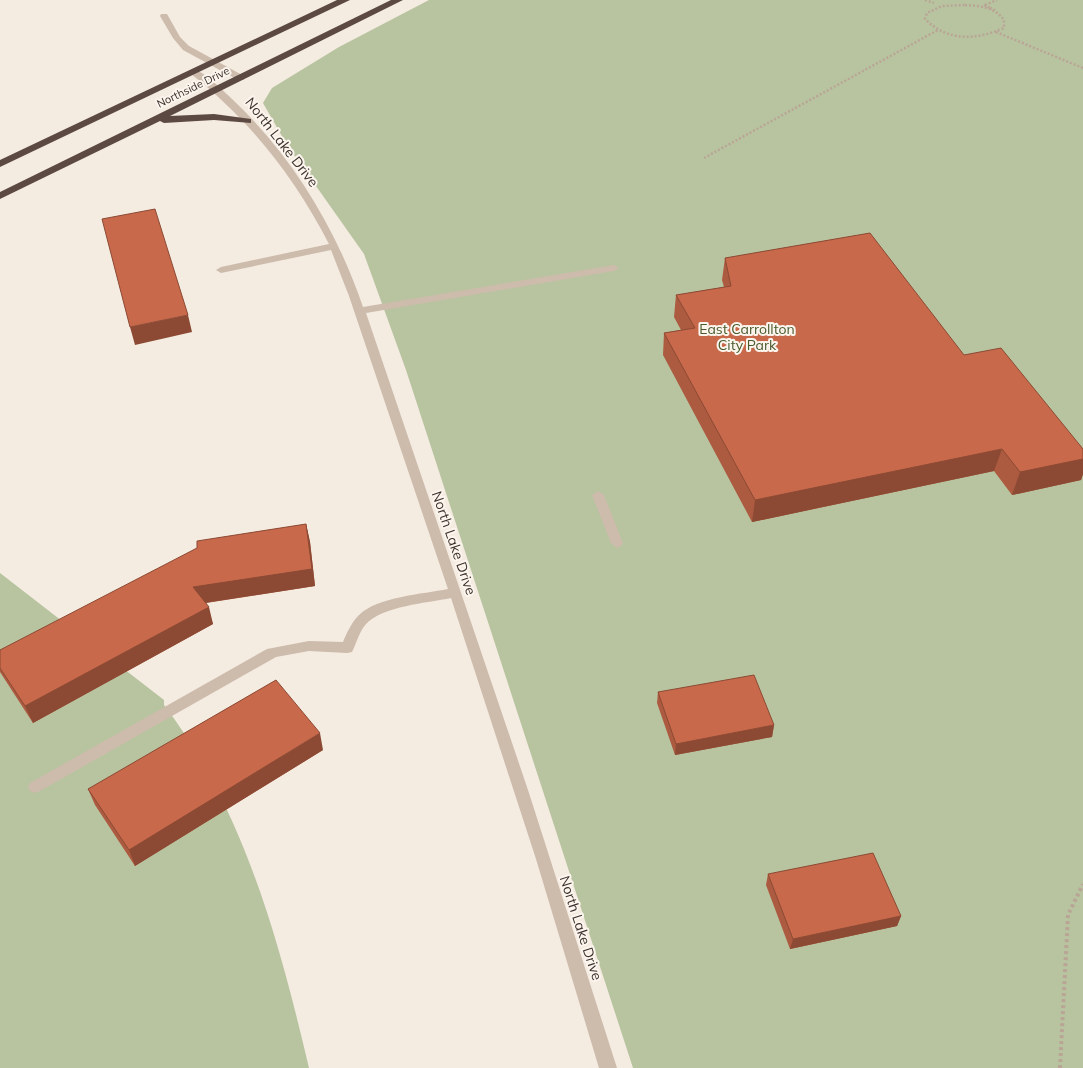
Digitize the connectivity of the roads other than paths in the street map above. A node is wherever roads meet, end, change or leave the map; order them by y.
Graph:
1 (345, 0) edge
2 (398, 0) edge
3 (164, 16) dead end
4 (212, 63) junction
5 (194, 72) junction
6 (241, 78) junction
7 (218, 89) junction
8 (247, 121) junction
9 (150, 122) junction
10 (0, 164) edge
11 (0, 196) edge
12 (334, 246) junction
13 (614, 268) dead end
14 (221, 270) dead end
15 (359, 311) junction
16 (598, 495) dead end
17 (617, 543) dead end
18 (455, 592) junction
19 (35, 786) dead end
20 (608, 1068) edge

1 - 4 highway, Northside Drive
2 - 6 highway, Northside Drive
3 - 4 street
4 - 5 highway, Northside Drive
4 - 6 street
5 - 7 street, North Lake Drive
5 - 10 highway, Northside Drive
6 - 7 highway, Northside Drive
7 - 8 street, North Lake Drive
7 - 9 highway, Northside Drive
8 - 9 highway
8 - 12 street, North Lake Drive
9 - 11 highway, Northside Drive
12 - 14 street
12 - 15 street, North Lake Drive
13 - 15 street
15 - 18 street, North Lake Drive
16 - 17 street
18 - 19 street
18 - 20 street, North Lake Drive

